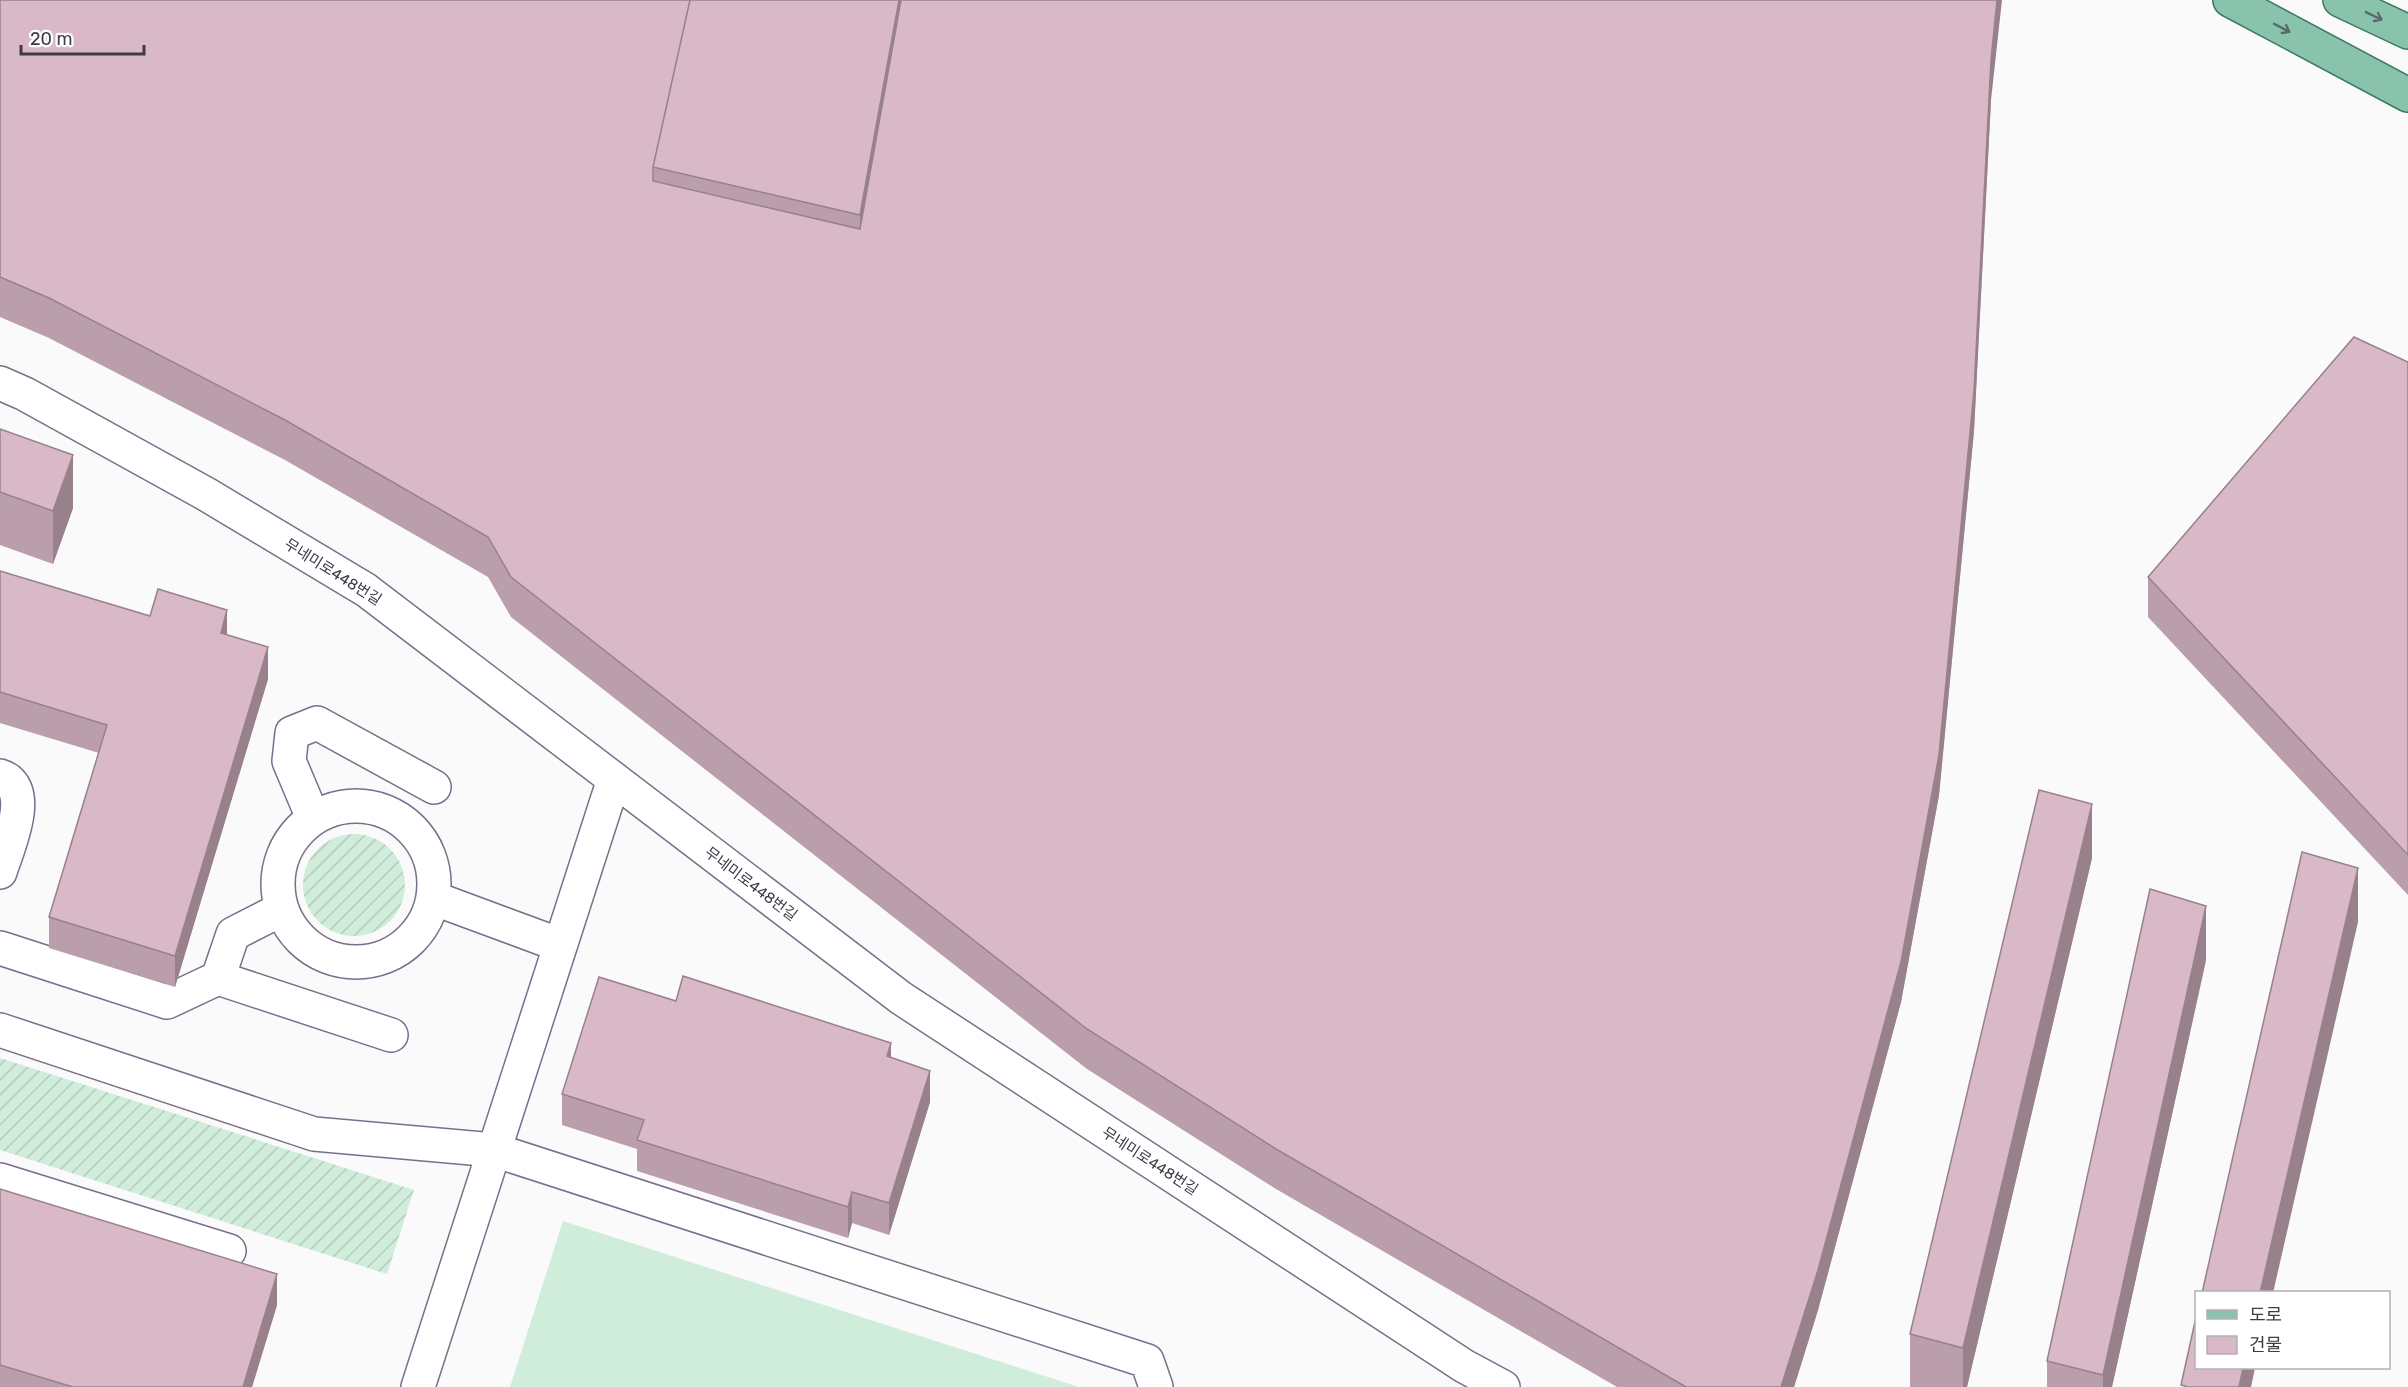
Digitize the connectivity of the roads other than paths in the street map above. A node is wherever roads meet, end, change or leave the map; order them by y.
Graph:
1 (2230, 0) edge
2 (2340, 0) edge
3 (2408, 32) edge
4 (2408, 95) edge
5 (0, 383) edge
6 (0, 776) edge
7 (614, 779) junction
8 (434, 787) dead end
9 (313, 818) junction
10 (0, 872) edge
11 (433, 898) junction
12 (282, 909) junction
13 (560, 945) junction
14 (0, 948) edge
15 (218, 978) junction
16 (0, 1030) edge
17 (391, 1035) dead end
18 (494, 1150) junction
19 (0, 1180) edge
20 (229, 1251) dead end
21 (418, 1387) edge
22 (1156, 1387) edge
23 (1503, 1387) edge

1 -> 4 main road
2 -> 3 main road
5 - 7 street, 무네미로448번길
6 - 10 street
7 - 13 street
7 - 23 street, 무네미로448번길
8 - 9 street
9 - 11 street
9 - 12 street
11 - 12 street
11 - 13 street
12 - 15 street
13 - 18 street
14 - 15 street
15 - 17 street
16 - 18 street
18 - 21 street
18 - 22 street
19 - 20 street

